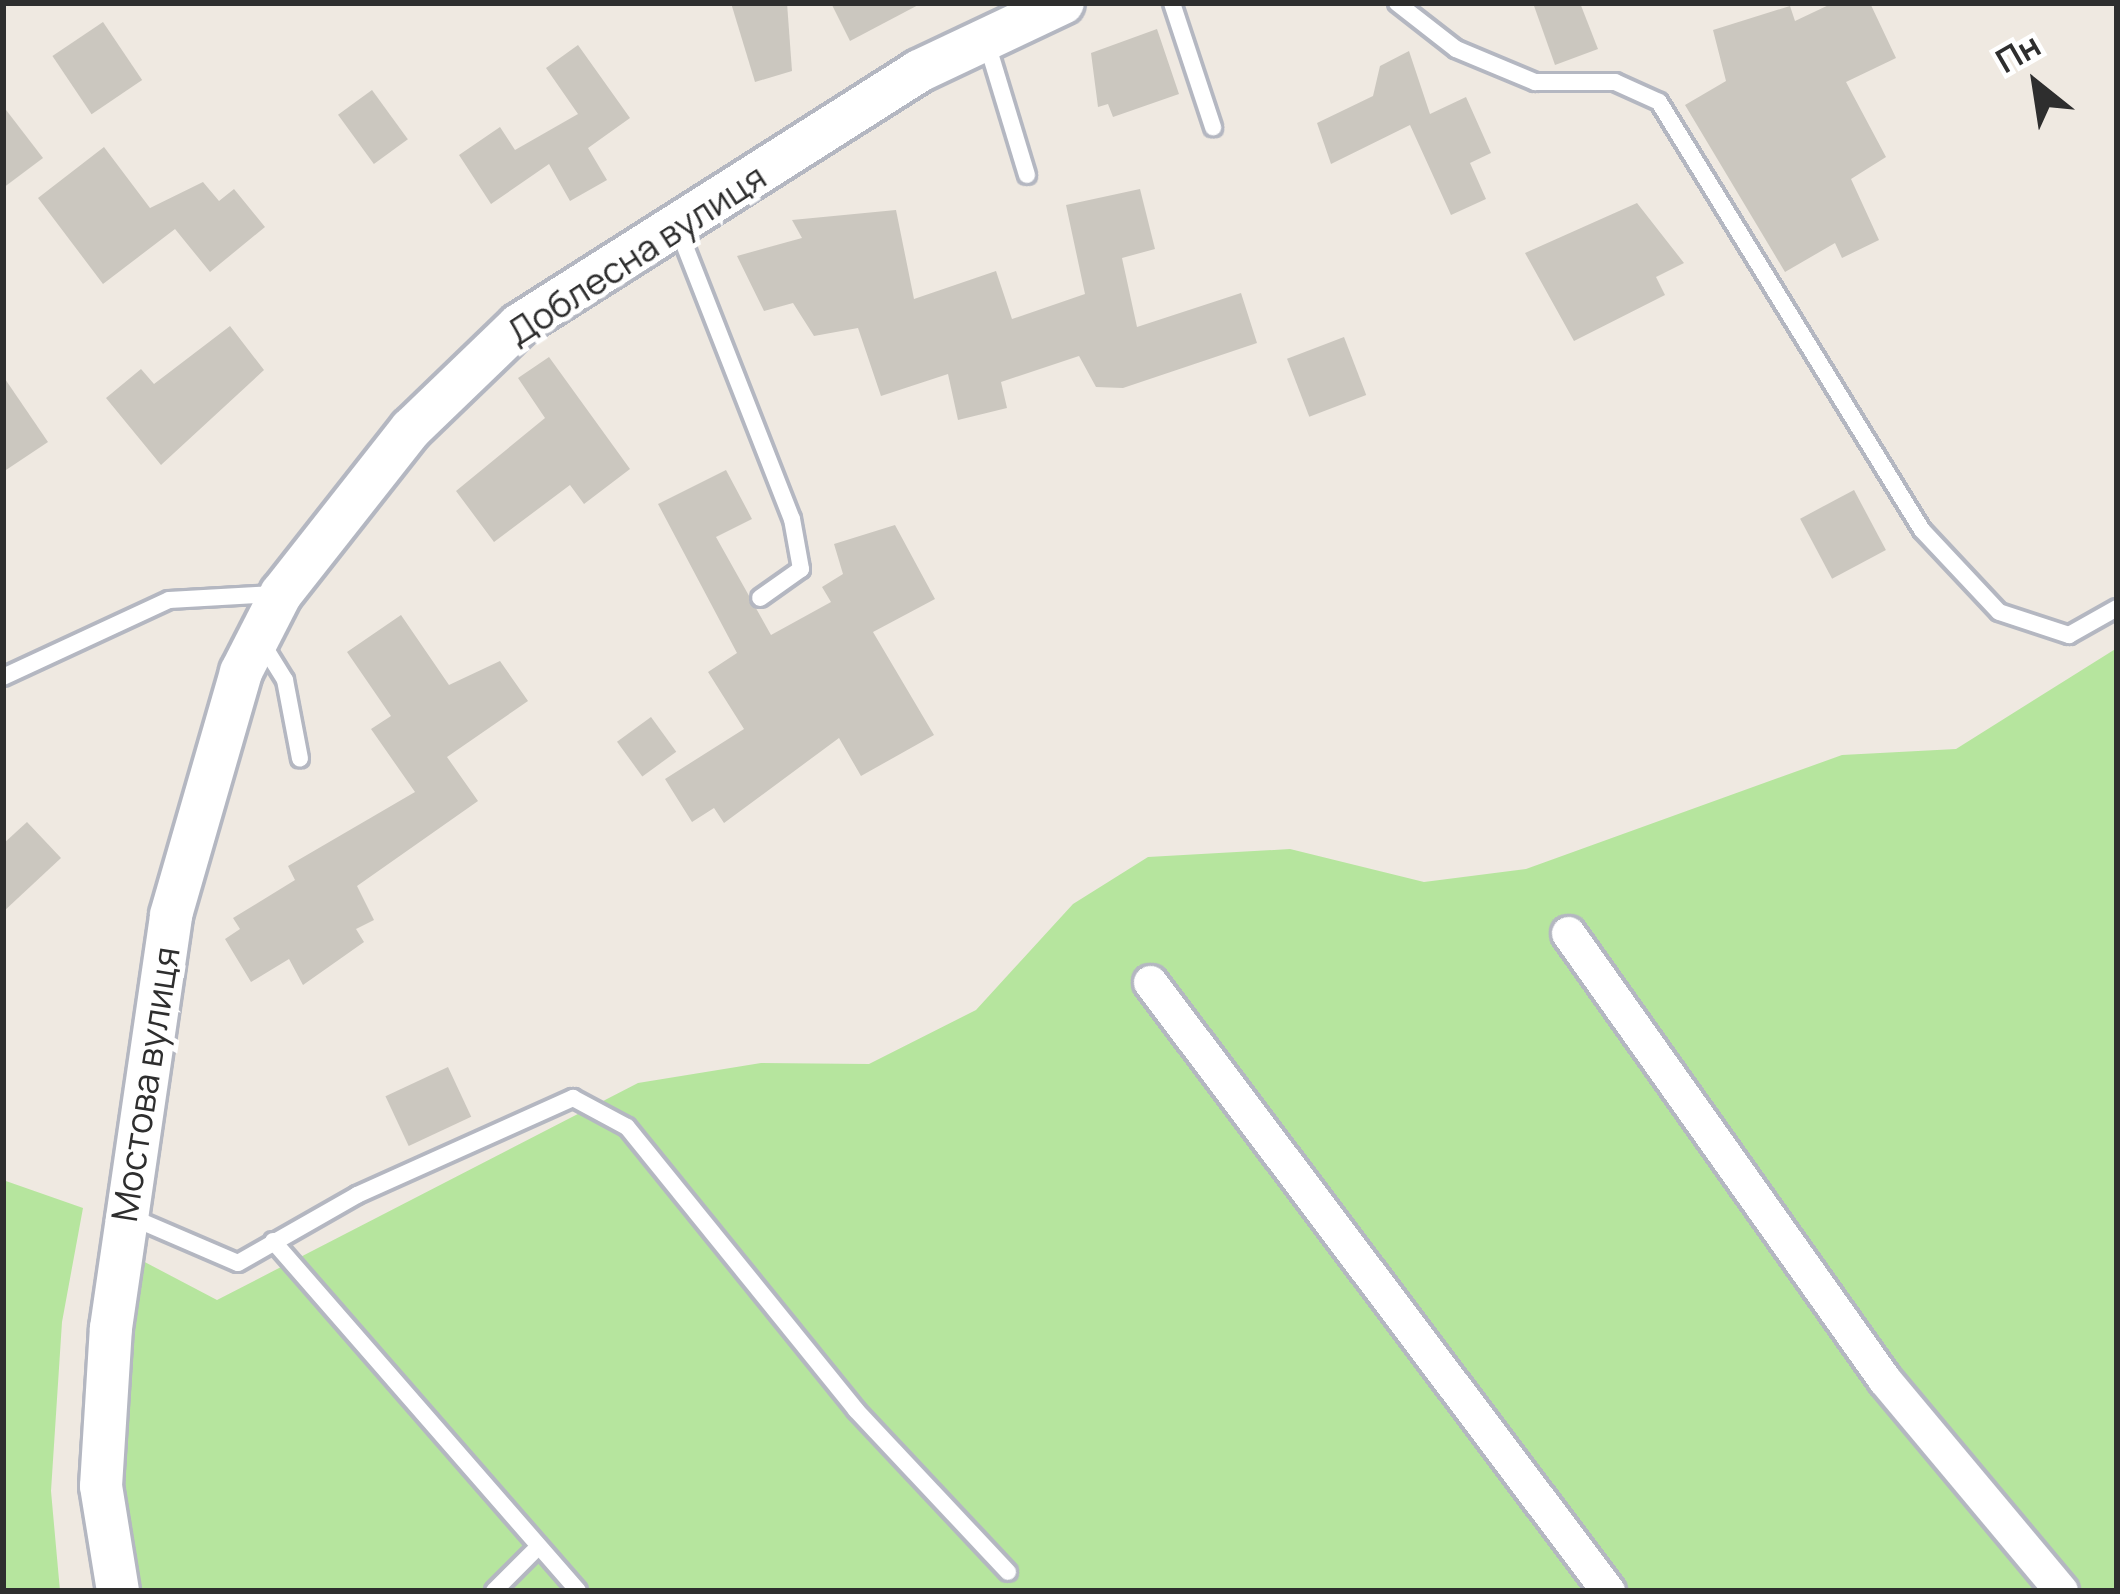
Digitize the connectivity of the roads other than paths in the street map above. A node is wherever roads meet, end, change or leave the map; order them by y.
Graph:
1 (1063, 3) edge
2 (1172, 3) edge
3 (1397, 3) edge
4 (986, 39) junction
5 (1213, 127) dead end
6 (1027, 176) dead end
7 (677, 225) junction
8 (281, 594) junction
9 (760, 598) dead end
10 (2117, 608) edge
11 (259, 637) junction
12 (3, 677) edge
13 (300, 759) dead end
14 (1568, 933) dead end
15 (1150, 982) dead end
16 (124, 1214) junction
17 (273, 1241) junction
18 (533, 1552) junction
19 (1008, 1572) dead end
20 (118, 1591) edge
21 (494, 1591) edge
22 (578, 1591) edge
23 (1608, 1591) edge
24 (2061, 1591) edge

1 - 4 street, Доблесна вулиця
2 - 5 lane
3 - 10 lane
4 - 6 lane
4 - 7 street, Доблесна вулиця
7 - 8 street, Доблесна вулиця
7 - 9 lane
8 - 11 street, Мостова вулиця
8 - 12 lane
11 - 13 lane
11 - 16 street, Мостова вулиця
14 - 24 street
15 - 23 street
16 - 17 lane
16 - 20 street, Мостова вулиця
17 - 18 lane
17 - 19 lane
18 - 21 lane
18 - 22 lane

